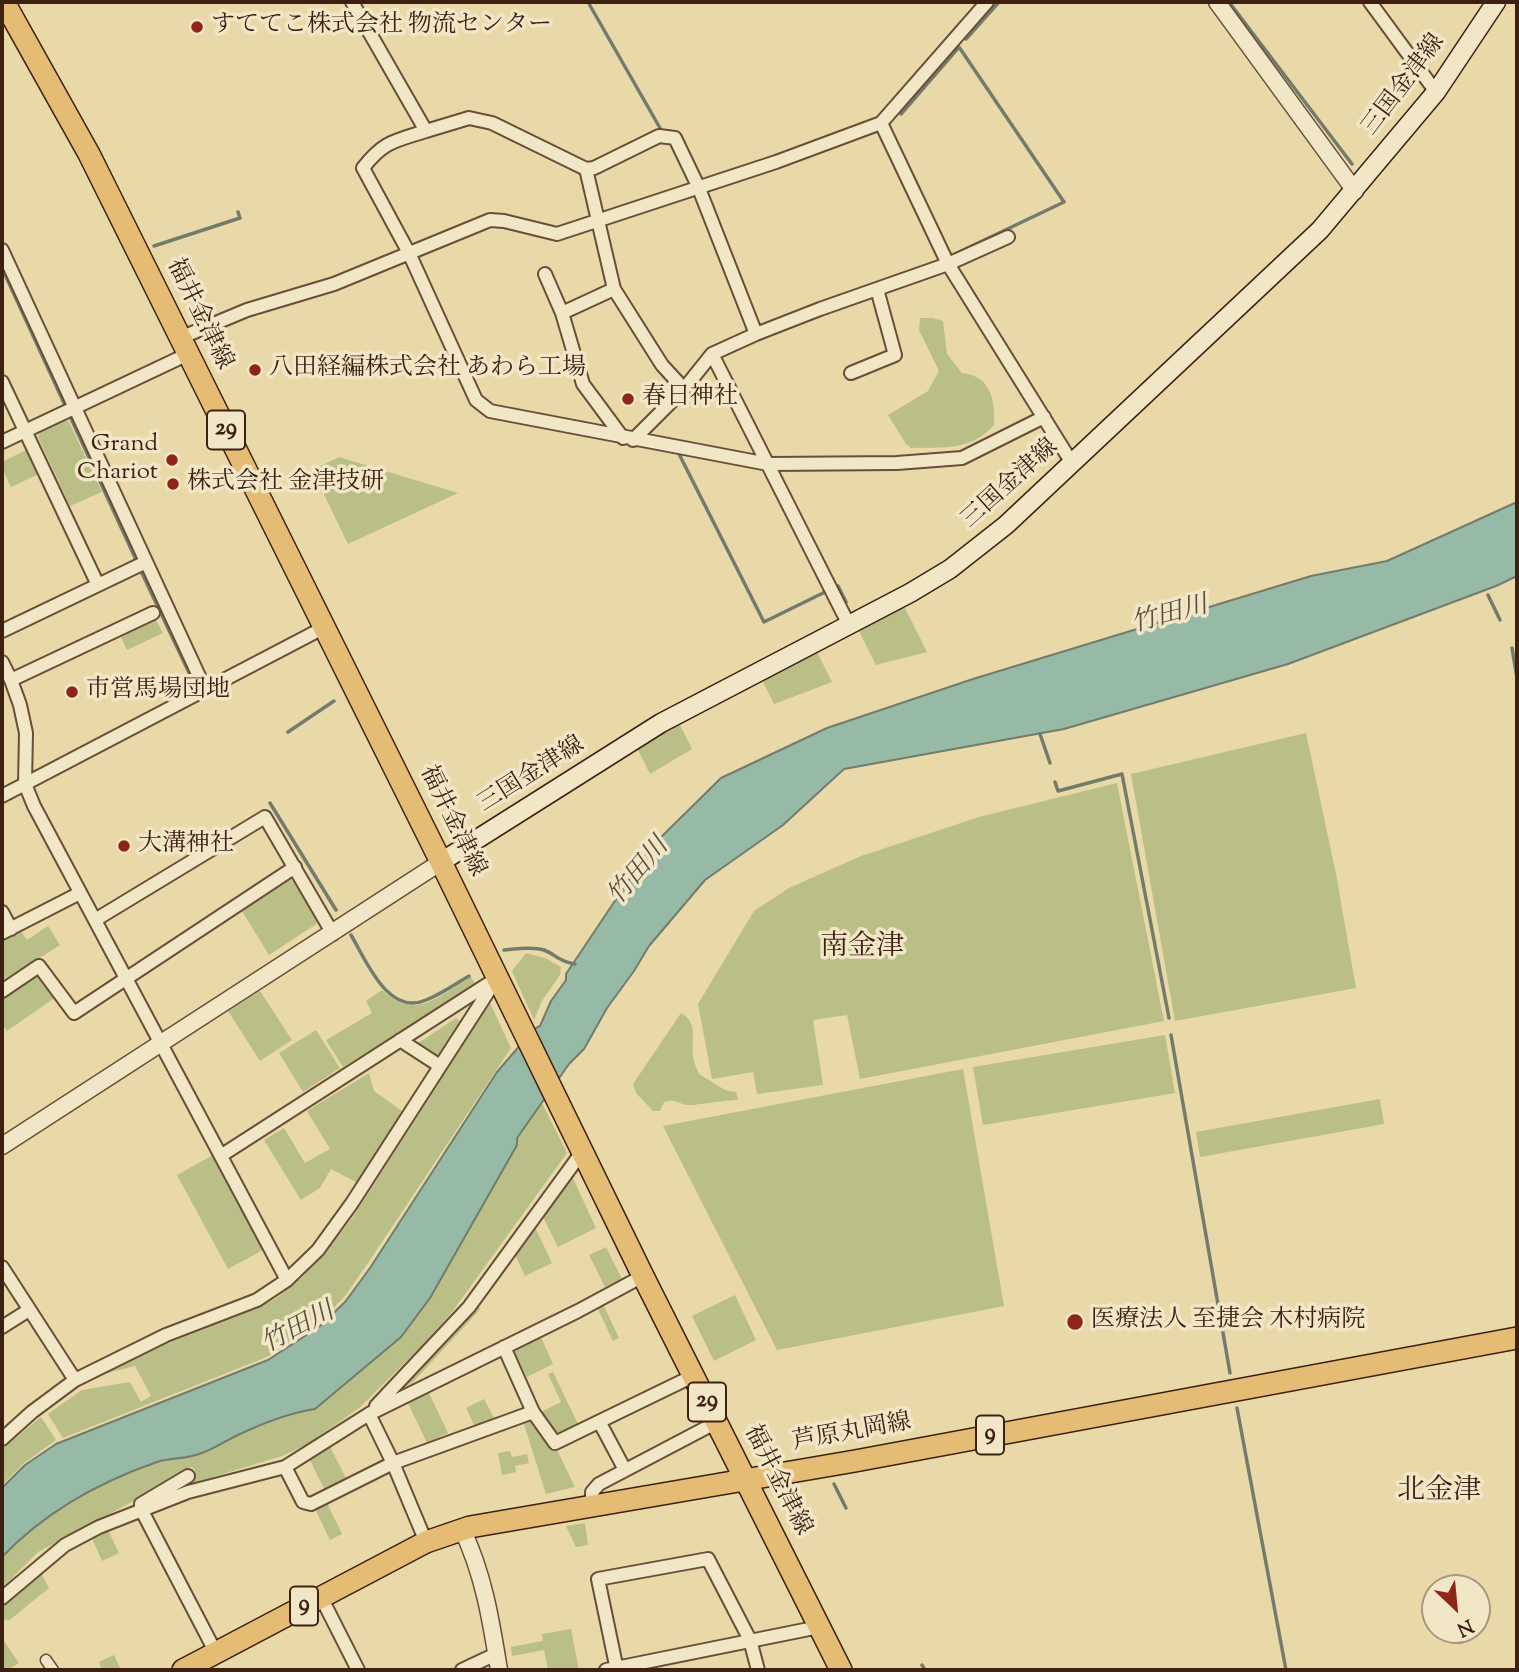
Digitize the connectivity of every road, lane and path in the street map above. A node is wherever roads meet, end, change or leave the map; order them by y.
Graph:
1 (4, 2) edge
2 (352, 2) edge
3 (987, 2) edge
4 (1216, 2) edge
5 (1370, 2) edge
6 (1496, 2) edge
7 (1436, 92) junction
8 (881, 123) junction
9 (426, 131) junction
10 (586, 169) junction
11 (698, 186) junction
12 (1355, 191) junction
13 (599, 220) junction
14 (1008, 237) dead end
15 (2, 250) edge
16 (409, 253) junction
17 (948, 264) junction
18 (545, 274) dead end
19 (614, 289) junction
20 (877, 289) junction
21 (562, 313) junction
22 (756, 334) junction
23 (184, 346) junction
24 (712, 354) junction
25 (851, 373) dead end
26 (2, 382) edge
27 (684, 389) junction
28 (75, 407) junction
29 (1044, 417) junction
30 (25, 431) junction
31 (628, 439) junction
32 (2, 442) edge
33 (1072, 463) junction
34 (768, 464) junction
35 (146, 562) junction
36 (98, 585) junction
37 (153, 613) dead end
38 (849, 625) junction
39 (325, 628) junction
40 (2, 631) edge
41 (2, 662) edge
42 (11, 680) junction
43 (205, 689) junction
44 (25, 784) junction
45 (2, 796) edge
46 (441, 862) junction
47 (295, 867) junction
48 (80, 893) junction
49 (2, 912) edge
50 (95, 920) junction
51 (6, 931) edge
52 (333, 934) junction
53 (128, 979) junction
54 (499, 982) junction
55 (2, 991) edge
56 (400, 1040) junction
57 (162, 1044) junction
58 (440, 1066) junction
59 (577, 1143) junction
60 (2, 1146) edge
61 (222, 1155) junction
62 (2, 1267) edge
63 (643, 1276) junction
64 (287, 1280) junction
65 (29, 1310) junction
66 (2, 1326) edge
67 (1517, 1338) edge
68 (504, 1347) junction
69 (693, 1376) junction
70 (75, 1380) junction
71 (533, 1412) junction
72 (369, 1414) junction
73 (717, 1422) junction
74 (600, 1423) junction
75 (2, 1439) edge
76 (393, 1463) junction
77 (285, 1467) junction
78 (625, 1470) junction
79 (188, 1476) dead end
80 (746, 1480) junction
81 (592, 1505) junction
82 (141, 1509) junction
83 (462, 1529) junction
84 (426, 1542) junction
85 (321, 1597) junction
86 (2, 1598) edge
87 (820, 1627) junction
88 (750, 1640) junction
89 (216, 1653) junction
90 (46, 1660) dead end
91 (497, 1662) edge
92 (613, 1669) edge
93 (53, 1670) edge
94 (183, 1670) edge
95 (358, 1670) edge
96 (461, 1670) edge
97 (758, 1670) edge
98 (841, 1670) edge

1 - 23 main road, 福井金津線 / 29
2 - 9 street
3 - 8 street
4 - 12 street
5 - 7 street
6 - 7 main road, 三国金津線
7 - 12 main road, 三国金津線
8 - 11 street
8 - 17 street
9 - 10 street
9 - 16 street
10 - 11 street
10 - 13 street
11 - 13 street
11 - 22 street
12 - 33 main road, 三国金津線
13 - 16 street
13 - 19 street
14 - 17 street
15 - 28 street
16 - 23 street
16 - 31 street
17 - 20 street
17 - 29 street
18 - 21 street
19 - 21 street
19 - 27 street
20 - 22 street
20 - 25 street
21 - 31 street
22 - 24 street
23 - 28 street
23 - 39 main road, 福井金津線 / 29
24 - 27 street
24 - 34 street
26 - 30 street
27 - 31 street
28 - 30 street
28 - 35 street
29 - 33 street
29 - 34 street
30 - 32 street
30 - 36 street
31 - 34 street
33 - 38 main road, 三国金津線
34 - 38 street
35 - 36 street
35 - 43 street
36 - 40 street
37 - 42 street
38 - 46 main road, 三国金津線
39 - 43 street
39 - 46 main road, 福井金津線 / 29
41 - 42 street
42 - 44 street
43 - 44 street
44 - 45 street
44 - 48 street
46 - 52 street
46 - 54 main road, 福井金津線 / 29
47 - 50 street
47 - 52 street
47 - 53 street
48 - 50 street
48 - 51 street
49 - 51 street
50 - 53 street
52 - 57 street
53 - 55 street
53 - 57 street
54 - 56 street
54 - 58 street
54 - 59 main road, 福井金津線 / 29
56 - 58 street
56 - 61 street
57 - 60 street
57 - 61 street
58 - 64 street
59 - 63 main road, 福井金津線 / 29
59 - 72 street
61 - 64 street
62 - 65 street
63 - 68 street
63 - 69 main road, 福井金津線 / 29
64 - 70 street
65 - 66 street
65 - 70 street
67 - 80 main road, 芦原丸岡線 / 9
68 - 71 street
68 - 72 street
69 - 73 main road, 福井金津線 / 29
69 - 74 street
70 - 75 street
71 - 74 street
71 - 76 street
72 - 76 street
72 - 77 street
73 - 78 street
73 - 80 main road, 福井金津線 / 29
74 - 78 street
76 - 77 street
76 - 84 street
77 - 82 street
78 - 81 street
79 - 82 street
80 - 81 main road, 芦原丸岡線 / 9
80 - 87 main road, 福井金津線 / 29
81 - 83 main road, 芦原丸岡線 / 9
82 - 86 street
82 - 89 street
83 - 84 main road, 芦原丸岡線 / 9
83 - 91 street
84 - 85 main road, 芦原丸岡線 / 9
85 - 89 main road, 芦原丸岡線 / 9
85 - 95 street
87 - 88 street
87 - 98 main road, 福井金津線 / 29
88 - 92 street
88 - 92 street
88 - 97 street
89 - 94 main road, 芦原丸岡線 / 9
90 - 93 street
91 - 96 street

